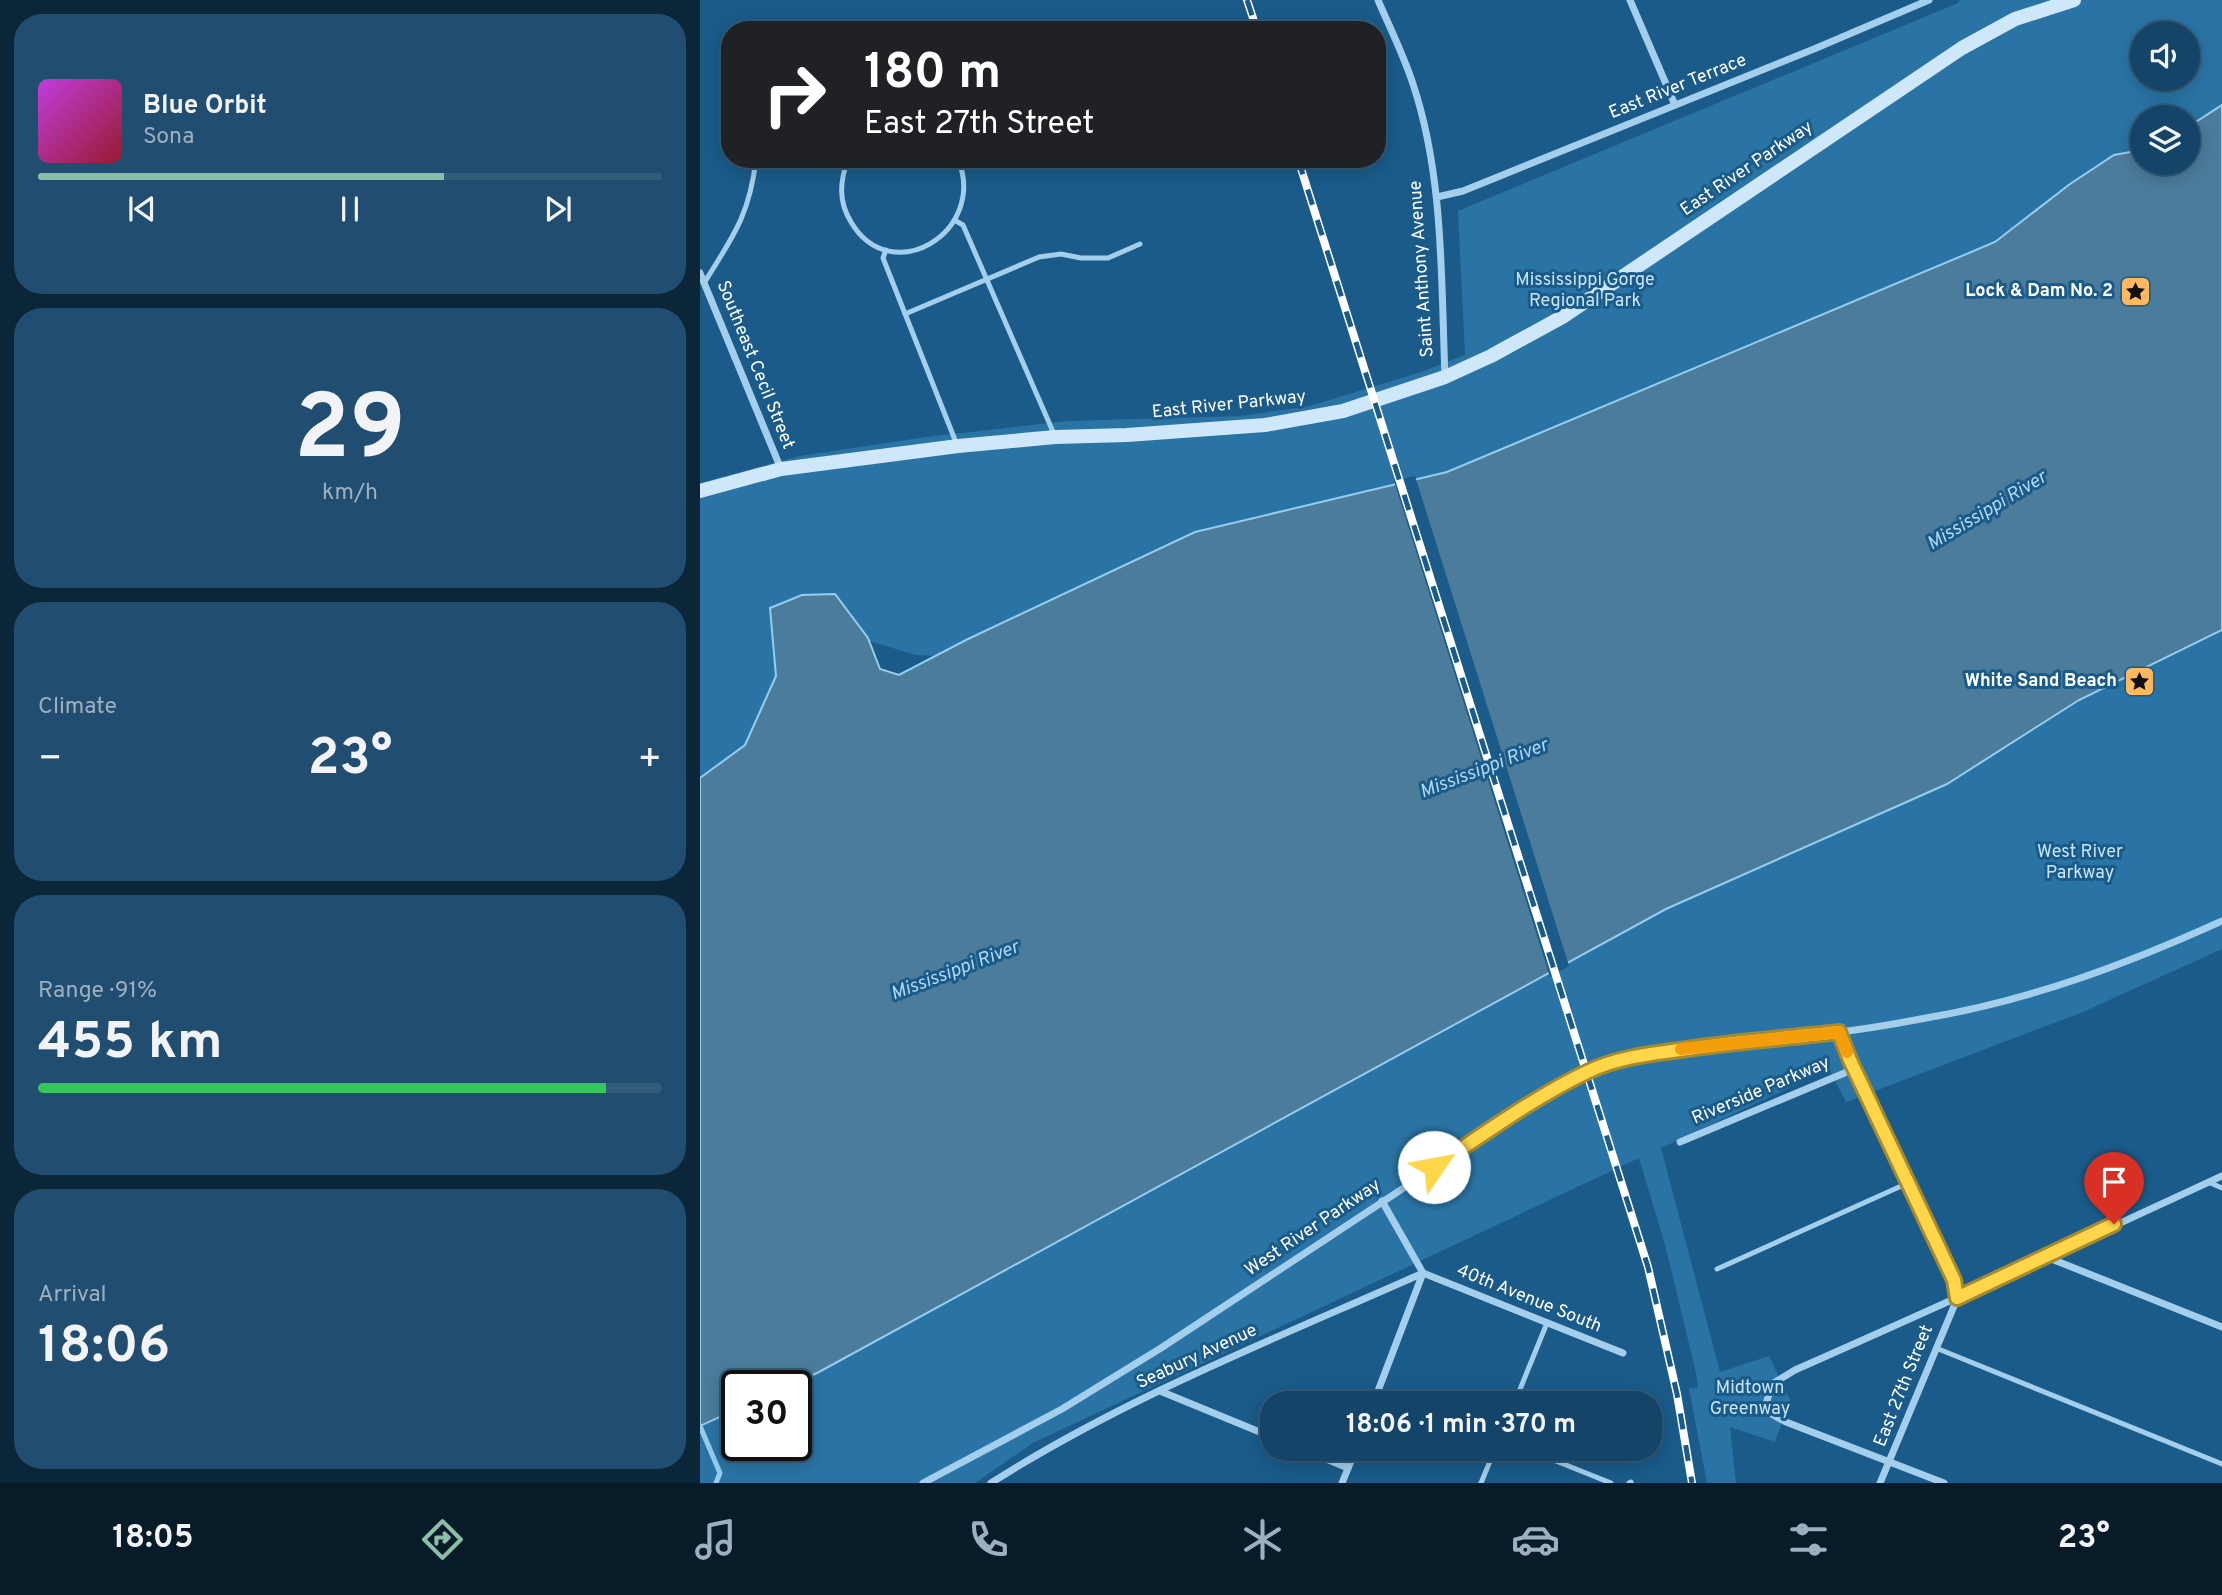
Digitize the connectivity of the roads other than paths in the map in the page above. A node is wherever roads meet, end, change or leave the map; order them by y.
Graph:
1 (1378, 0) edge
2 (1630, 0) edge
3 (1929, 0) edge
4 (2074, 0) edge
5 (1675, 105) junction
6 (755, 168) edge
7 (846, 168) edge
8 (962, 168) edge
9 (1437, 197) junction
10 (956, 221) junction
11 (1140, 243) dead end
12 (886, 250) junction
13 (700, 273) edge
14 (987, 279) junction
15 (704, 283) junction
16 (905, 314) junction
17 (1445, 377) junction
18 (1055, 437) junction
19 (958, 446) junction
20 (781, 469) junction
21 (700, 491) edge
22 (2222, 921) edge
23 (1839, 1032) junction
24 (1854, 1069) junction
25 (1680, 1142) dead end
26 (2222, 1176) edge
27 (2208, 1182) junction
28 (1908, 1183) junction
29 (2222, 1188) edge
30 (1382, 1201) junction
31 (2044, 1256) junction
32 (1717, 1269) dead end
33 (1423, 1273) junction
34 (1957, 1298) junction
35 (1547, 1323) junction
36 (2222, 1327) edge
37 (1936, 1348) junction
38 (1623, 1353) dead end
39 (1160, 1391) junction
40 (1378, 1391) edge
41 (1519, 1391) edge
42 (1260, 1432) edge
43 (1331, 1461) edge
44 (1351, 1461) edge
45 (1490, 1461) edge
46 (1556, 1461) edge
47 (1890, 1461) junction
48 (2222, 1464) edge
49 (1348, 1468) junction
50 (923, 1483) edge
51 (991, 1483) edge
52 (1342, 1483) edge
53 (1481, 1483) edge
54 (1611, 1483) edge
55 (1880, 1483) edge
56 (1944, 1483) edge

1 - 9 street, Saint Anthony Avenue
2 - 5 street
3 - 5 street, East River Terrace
4 - 17 street, East River Parkway
5 - 9 street, East River Terrace
6 - 15 lane
7 - 12 lane
8 - 10 lane
9 - 17 street, Saint Anthony Avenue
10 - 12 lane
10 - 14 lane
11 - 14 lane
12 - 16 lane
13 - 15 street, Southeast Cecil Street
14 - 16 lane
14 - 18 lane
15 - 20 street, Southeast Cecil Street
16 - 19 lane
17 - 18 street, East River Parkway
18 - 19 street, East River Parkway
19 - 20 street, East River Parkway
20 - 21 street, East River Parkway
22 - 23 street, West River Parkway
23 - 24 street
23 - 30 street, West River Parkway
24 - 25 street, Riverside Parkway
24 - 28 street
26 - 27 street
27 - 29 lane
27 - 31 street
28 - 32 lane
28 - 34 street
30 - 33 street
30 - 50 street, West River Parkway
31 - 34 street
31 - 36 street
33 - 35 street, 40th Avenue South
33 - 39 street, Seabury Avenue
33 - 40 street
34 - 37 street, East 27th Street
34 - 47 street
35 - 38 street, 40th Avenue South
35 - 41 lane
37 - 47 street, East 27th Street
37 - 48 lane
39 - 42 street
39 - 51 street, Seabury Avenue
43 - 49 street
44 - 49 street
45 - 53 lane
46 - 54 lane
47 - 55 street, East 27th Street
47 - 56 street
49 - 52 street

